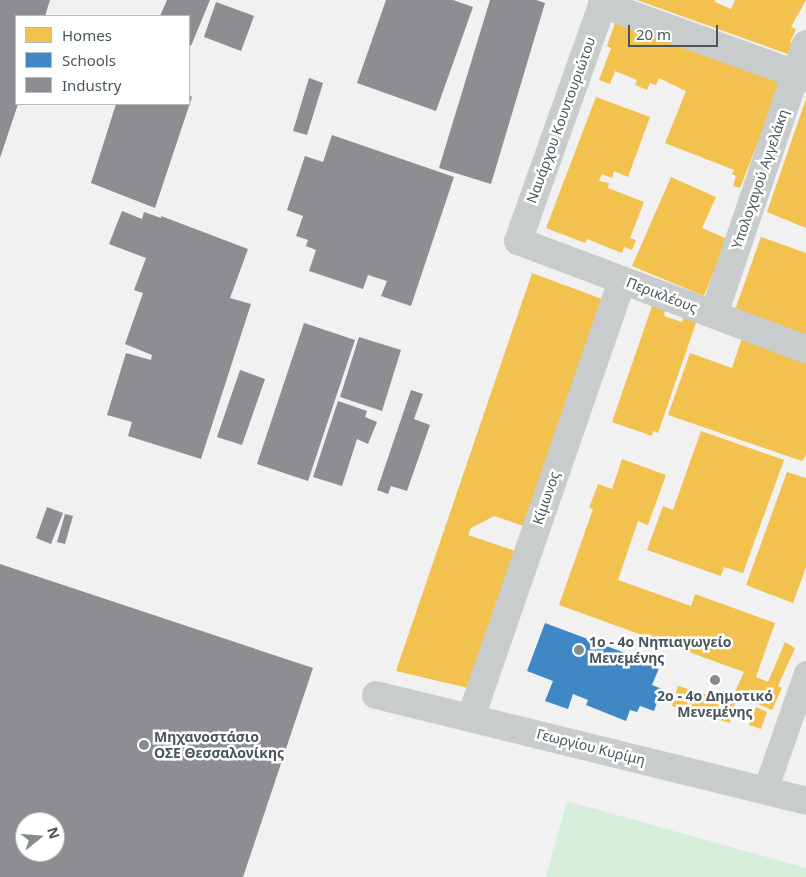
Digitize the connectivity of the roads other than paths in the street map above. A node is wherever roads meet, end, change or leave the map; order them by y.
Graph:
1 (601, 1) edge
2 (806, 44) edge
3 (801, 77) edge
4 (518, 241) joint
5 (622, 280) junction
6 (714, 314) junction
7 (806, 349) edge
8 (806, 673) edge
9 (376, 695) dead end
10 (471, 717) junction
11 (765, 790) junction
12 (806, 801) edge

1 - 3 street
1 - 4 street, Ναυάρχου Κουντουριώτου
2 - 3 street, Υπολοχαγού Αγγελάκη
3 - 6 street, Υπολοχαγού Αγγελάκη
4 - 5 street, Περικλέους
5 - 6 street, Περικλέους
5 - 10 street, Κίμωνος
6 - 7 street, Περικλέους
8 - 11 street
9 - 10 street, Γεωργίου Κυρίμη
10 - 11 street, Γεωργίου Κυρίμη
11 - 12 street, Γεωργίου Κυρίμη

